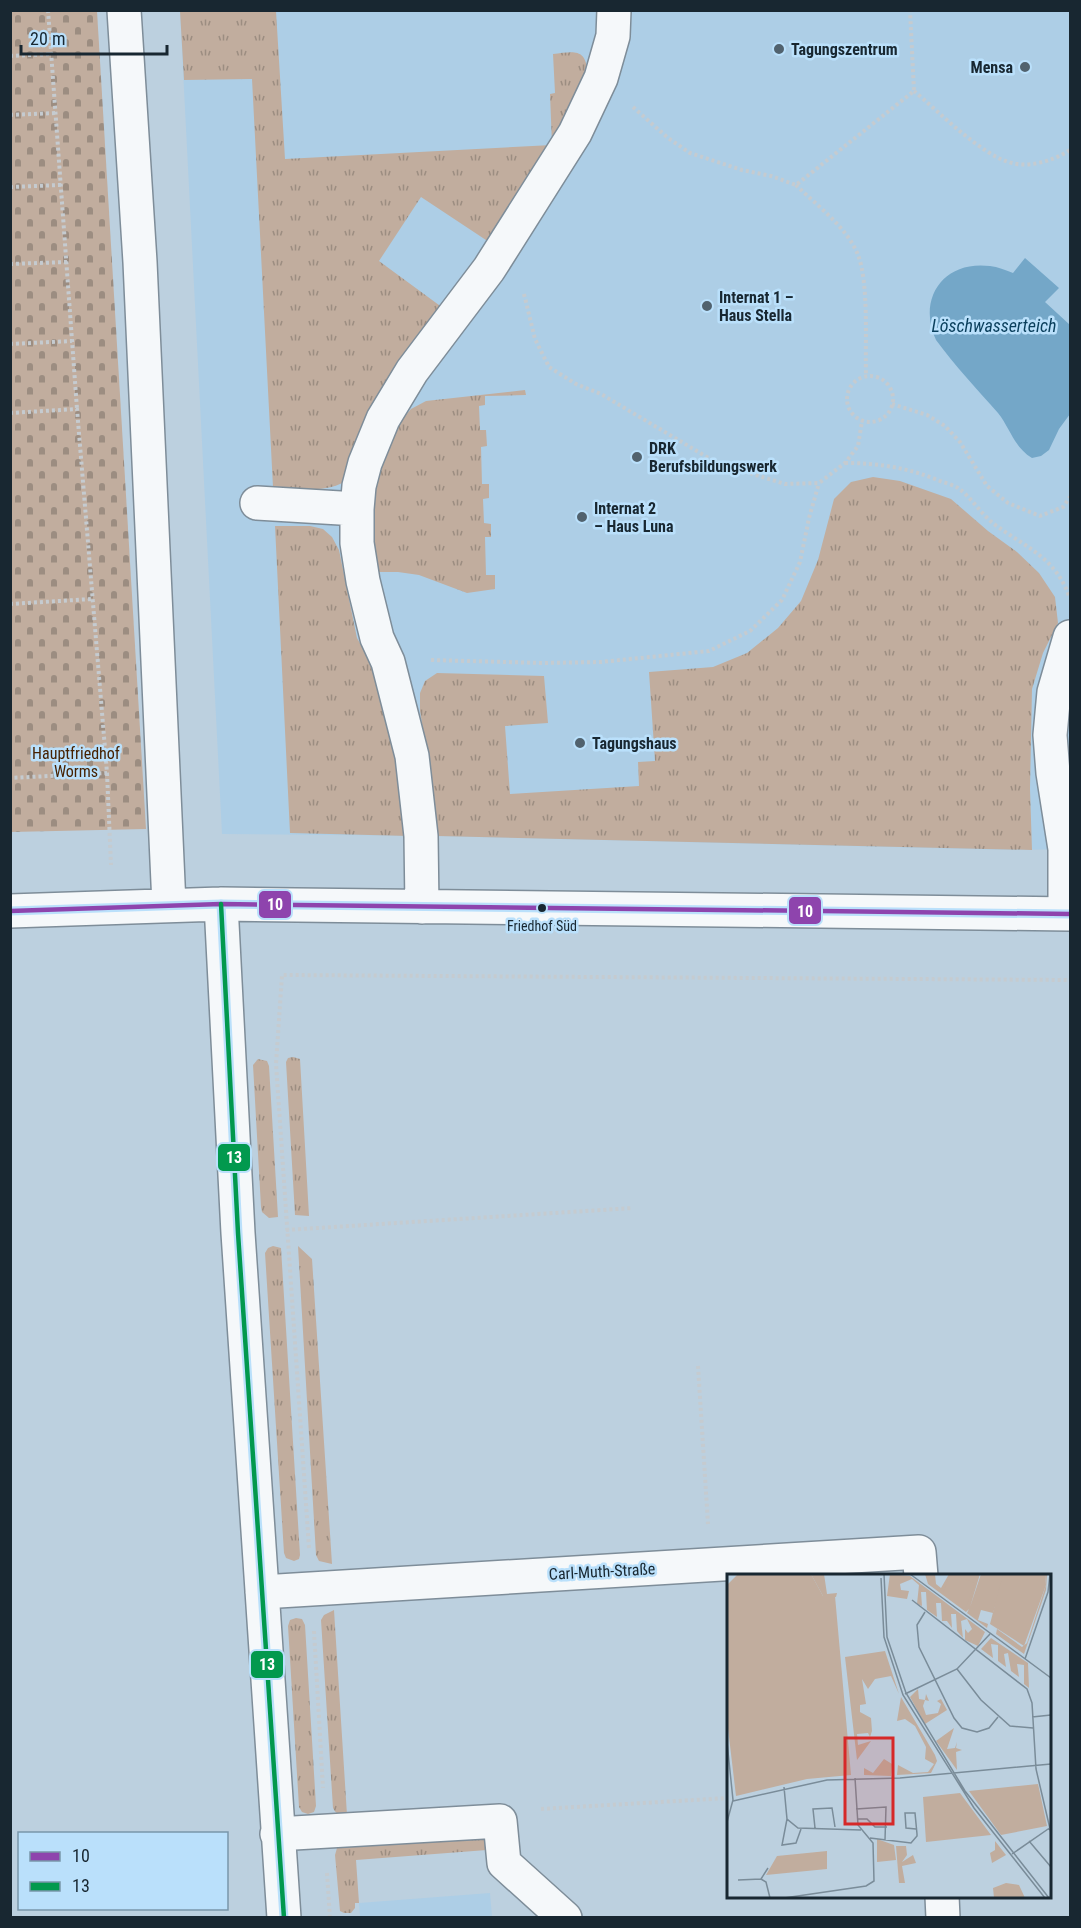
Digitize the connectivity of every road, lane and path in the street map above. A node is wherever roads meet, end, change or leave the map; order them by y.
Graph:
1 (48, 10) edge
2 (124, 10) edge
3 (614, 10) edge
4 (909, 10) edge
5 (51, 54) junction
6 (10, 56) edge
7 (601, 78) junction
8 (914, 90) junction
9 (56, 113) junction
10 (10, 115) edge
11 (1071, 150) edge
12 (61, 185) junction
13 (796, 185) junction
14 (10, 187) edge
15 (67, 262) junction
16 (10, 264) edge
17 (489, 269) junction
18 (72, 341) junction
19 (10, 344) edge
20 (866, 376) junction
21 (892, 404) junction
22 (77, 409) junction
23 (10, 413) edge
24 (862, 422) junction
25 (844, 463) junction
26 (819, 483) junction
27 (1071, 497) edge
28 (257, 503) dead end
29 (357, 509) junction
30 (92, 599) junction
31 (1071, 599) edge
32 (10, 604) edge
33 (1071, 637) edge
34 (388, 662) junction
35 (107, 773) junction
36 (10, 778) edge
37 (221, 904) junction
38 (169, 905) junction
39 (114, 906) junction
40 (422, 907) junction
41 (10, 911) edge
42 (1068, 914) edge
43 (1071, 980) edge
44 (633, 1208) dead end
45 (287, 1230) junction
46 (238, 1233) junction
47 (698, 1366) dead end
48 (710, 1564) junction
49 (921, 1574) edge
50 (312, 1589) junction
51 (262, 1592) junction
52 (727, 1798) edge
53 (500, 1821) junction
54 (325, 1832) junction
55 (277, 1834) junction
56 (942, 1898) edge
57 (284, 1917) edge
58 (330, 1917) edge
59 (565, 1917) edge
60 (943, 1917) edge

1 - 5 path
2 - 38 street
3 - 7 street
4 - 8 path
5 - 6 path
5 - 9 path
7 - 13 path
7 - 17 street
8 - 11 path
8 - 13 path
9 - 10 path
9 - 12 path
12 - 14 path
12 - 15 path
13 - 20 path
15 - 16 path
15 - 18 path
17 - 26 path
17 - 29 street
18 - 19 path
18 - 22 path
20 - 21 path
20 - 24 path
21 - 24 path
21 - 27 path
22 - 23 path
22 - 30 path
24 - 25 path
25 - 26 path
25 - 31 path
26 - 34 path
28 - 29 street
29 - 34 street
30 - 32 path
30 - 35 path
33 - 42 street
34 - 40 street
35 - 36 path
35 - 39 path
37 - 38 street
37 - 40 street
37 - 46 street
38 - 39 street
39 - 41 street
40 - 42 street
43 - 45 path
44 - 45 path
45 - 46 path
45 - 50 path
46 - 51 street
47 - 48 path
48 - 49 street, Carl-Muth-Straße
48 - 50 street, Carl-Muth-Straße
50 - 51 street, Carl-Muth-Straße
50 - 54 path
51 - 55 street
52 - 53 path
53 - 54 street
53 - 59 street
54 - 55 street
54 - 58 path
55 - 57 street
56 - 60 street

